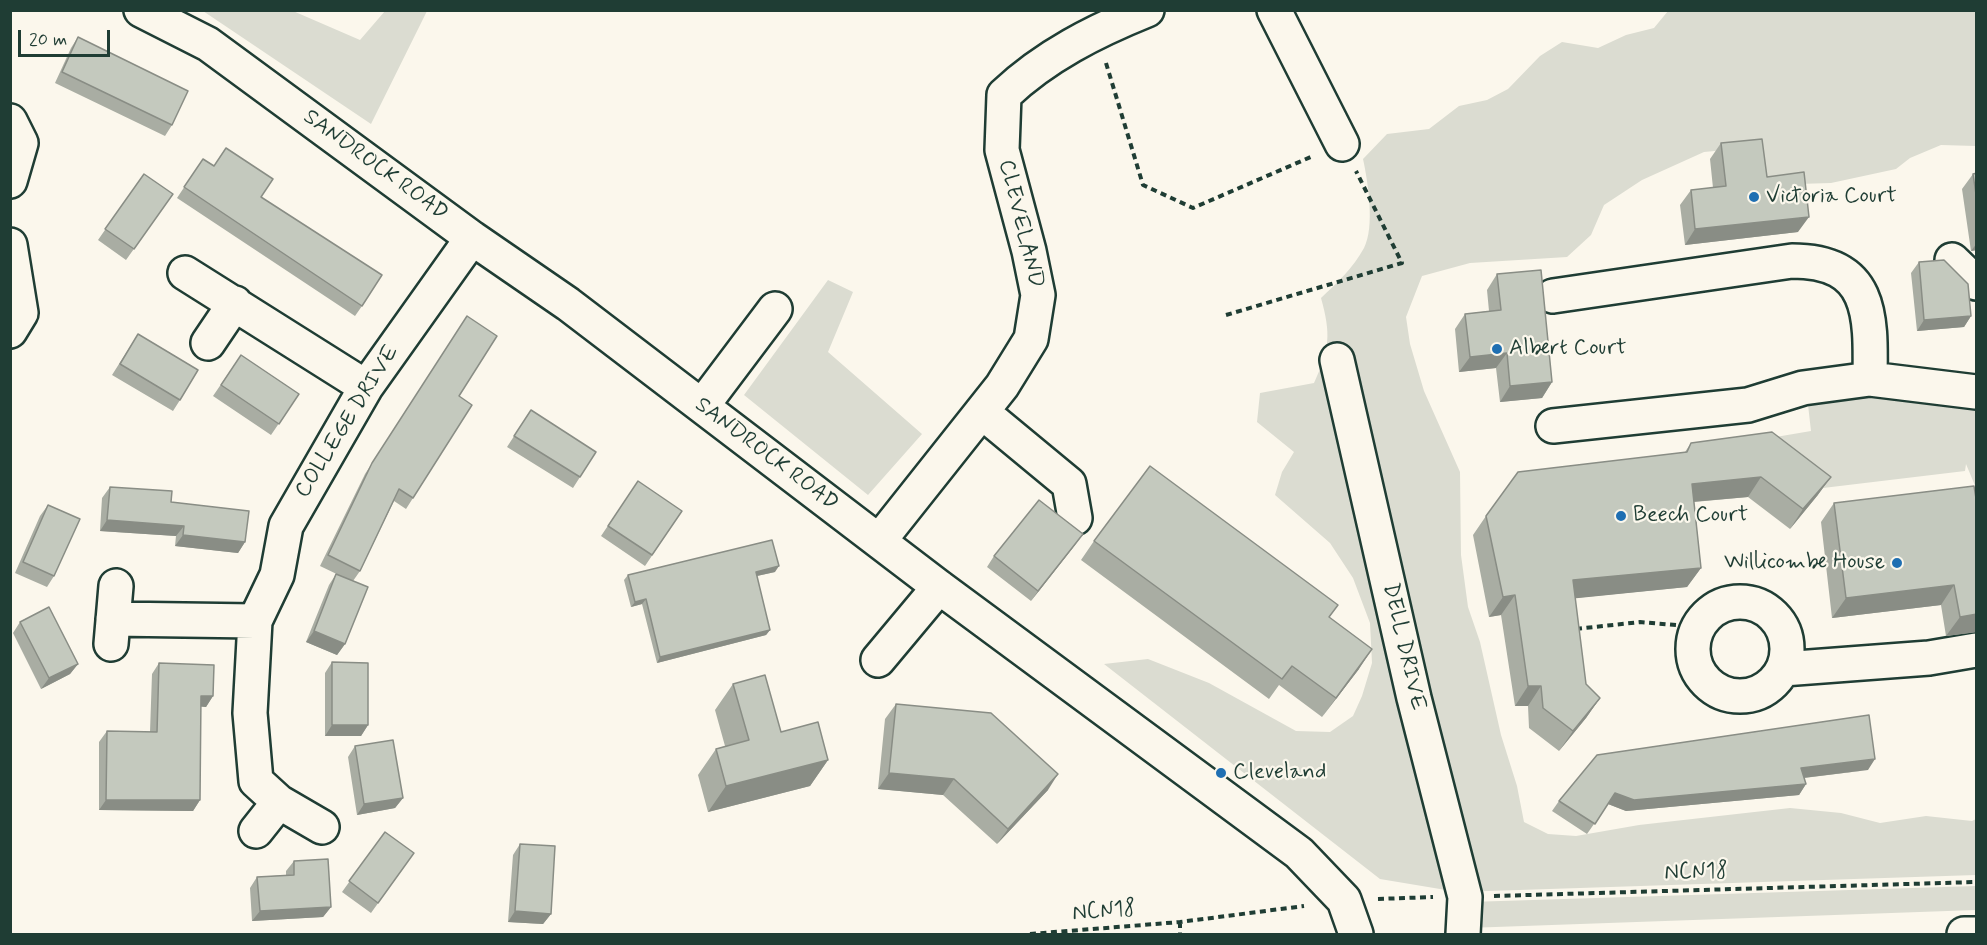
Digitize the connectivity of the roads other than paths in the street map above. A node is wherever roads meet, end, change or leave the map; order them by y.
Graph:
1 (1148, 10) edge
2 (1274, 10) edge
3 (156, 14) edge
4 (1092, 21) edge
5 (10, 121) edge
6 (1342, 144) road end
7 (10, 181) edge
8 (472, 238) junction
9 (10, 245) edge
10 (1953, 260) dead end
11 (185, 273) dead end
12 (1977, 283) edge
13 (1554, 296) dead end
14 (235, 303) junction
15 (776, 309) dead end
16 (10, 331) edge
17 (208, 343) dead end
18 (1337, 360) dead end
19 (1870, 379) junction
20 (366, 387) junction
21 (1977, 393) edge
22 (702, 406) junction
23 (982, 412) junction
24 (1554, 426) dead end
25 (1075, 518) dead end
26 (879, 541) junction
27 (116, 586) dead end
28 (939, 587) junction
29 (255, 621) junction
30 (1977, 650) edge
31 (878, 660) dead end
32 (1783, 669) junction
33 (279, 802) junction
34 (322, 827) dead end
35 (256, 831) dead end
36 (1356, 934) edge
37 (1463, 934) edge
38 (1964, 934) edge
39 (1977, 934) edge

1 - 4 street, CLEVELAND
2 - 6 street
3 - 8 street, SANDROCK ROAD
4 - 23 street, CLEVELAND
5 - 7 street
8 - 20 street, COLLEGE DRIVE
8 - 22 street, SANDROCK ROAD
9 - 16 street
10 - 12 street
11 - 14 street
13 - 19 street
14 - 17 street
14 - 20 street
15 - 22 street
18 - 37 street, DELL DRIVE
19 - 21 street
19 - 24 street
20 - 29 street, COLLEGE DRIVE
22 - 26 street, SANDROCK ROAD
23 - 25 street
23 - 26 street, CLEVELAND
26 - 28 street, SANDROCK ROAD
27 - 29 street
28 - 31 street
28 - 36 street, SANDROCK ROAD
29 - 33 street, COLLEGE DRIVE
30 - 32 street
32 - 32 street
33 - 34 street, COLLEGE DRIVE
33 - 35 street
38 - 39 street

